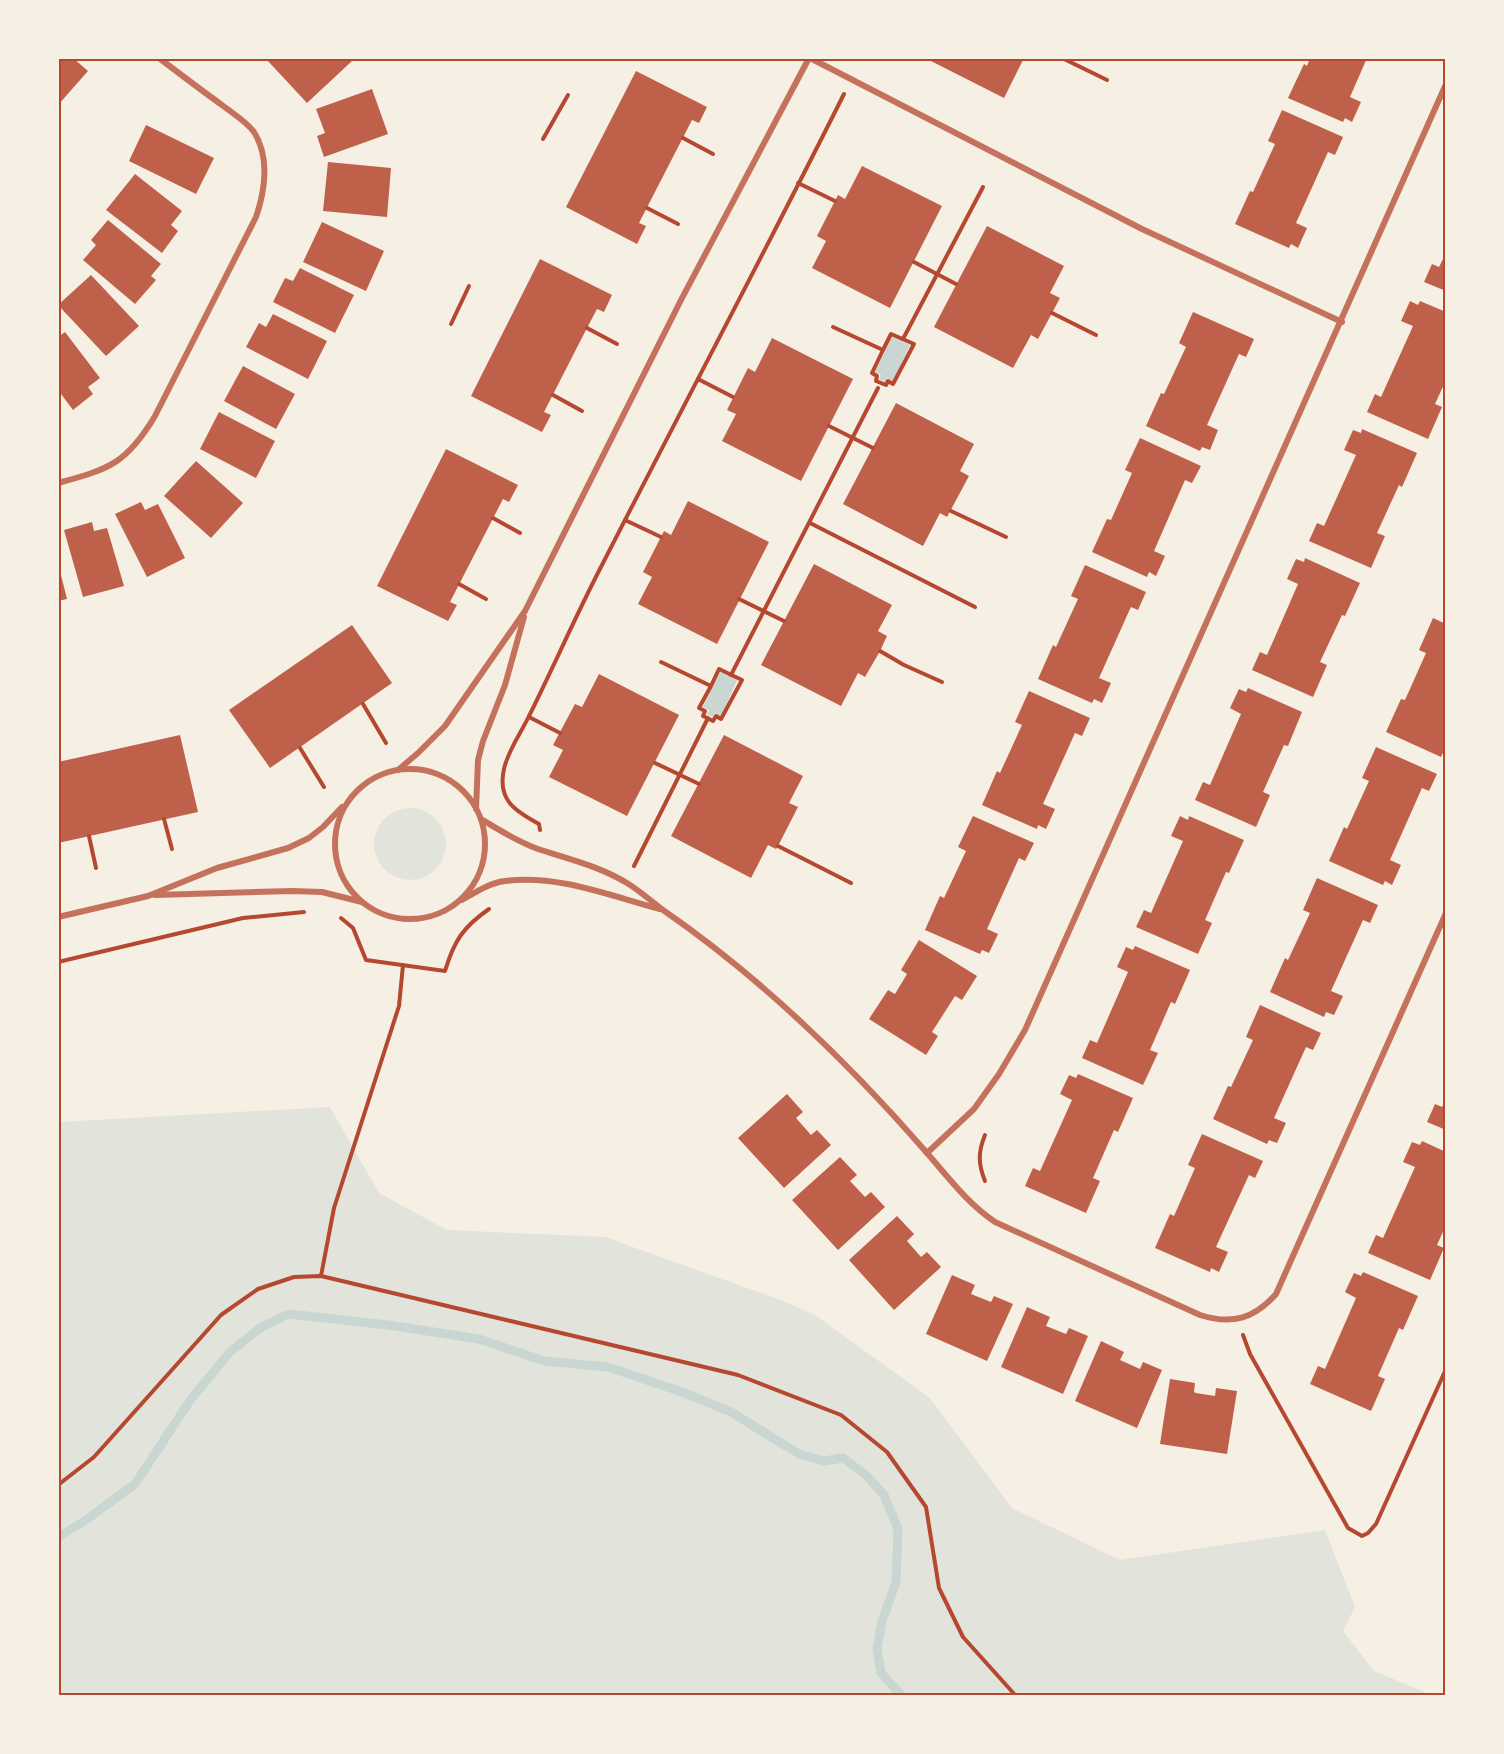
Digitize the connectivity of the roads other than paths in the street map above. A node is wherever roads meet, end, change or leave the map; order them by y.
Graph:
1 (159, 58) edge
2 (810, 58) edge
3 (1446, 84) edge
4 (1342, 322) junction
5 (58, 483) edge
6 (525, 611) junction
7 (398, 770) junction
8 (357, 791) junction
9 (476, 809) junction
10 (481, 819) junction
11 (148, 896) junction
12 (458, 902) junction
13 (363, 903) junction
14 (663, 910) junction
15 (1446, 913) edge
16 (58, 917) edge
17 (927, 1154) junction

1 - 5 street
2 - 4 street
2 - 6 street
3 - 4 street
4 - 17 street
6 - 7 street
6 - 9 street
7 - 8 street
7 - 9 street
8 - 11 street
8 - 13 street
9 - 10 street
10 - 12 street
10 - 14 street
11 - 13 street
11 - 16 street
12 - 13 street
12 - 14 street
14 - 17 street
15 - 17 street

